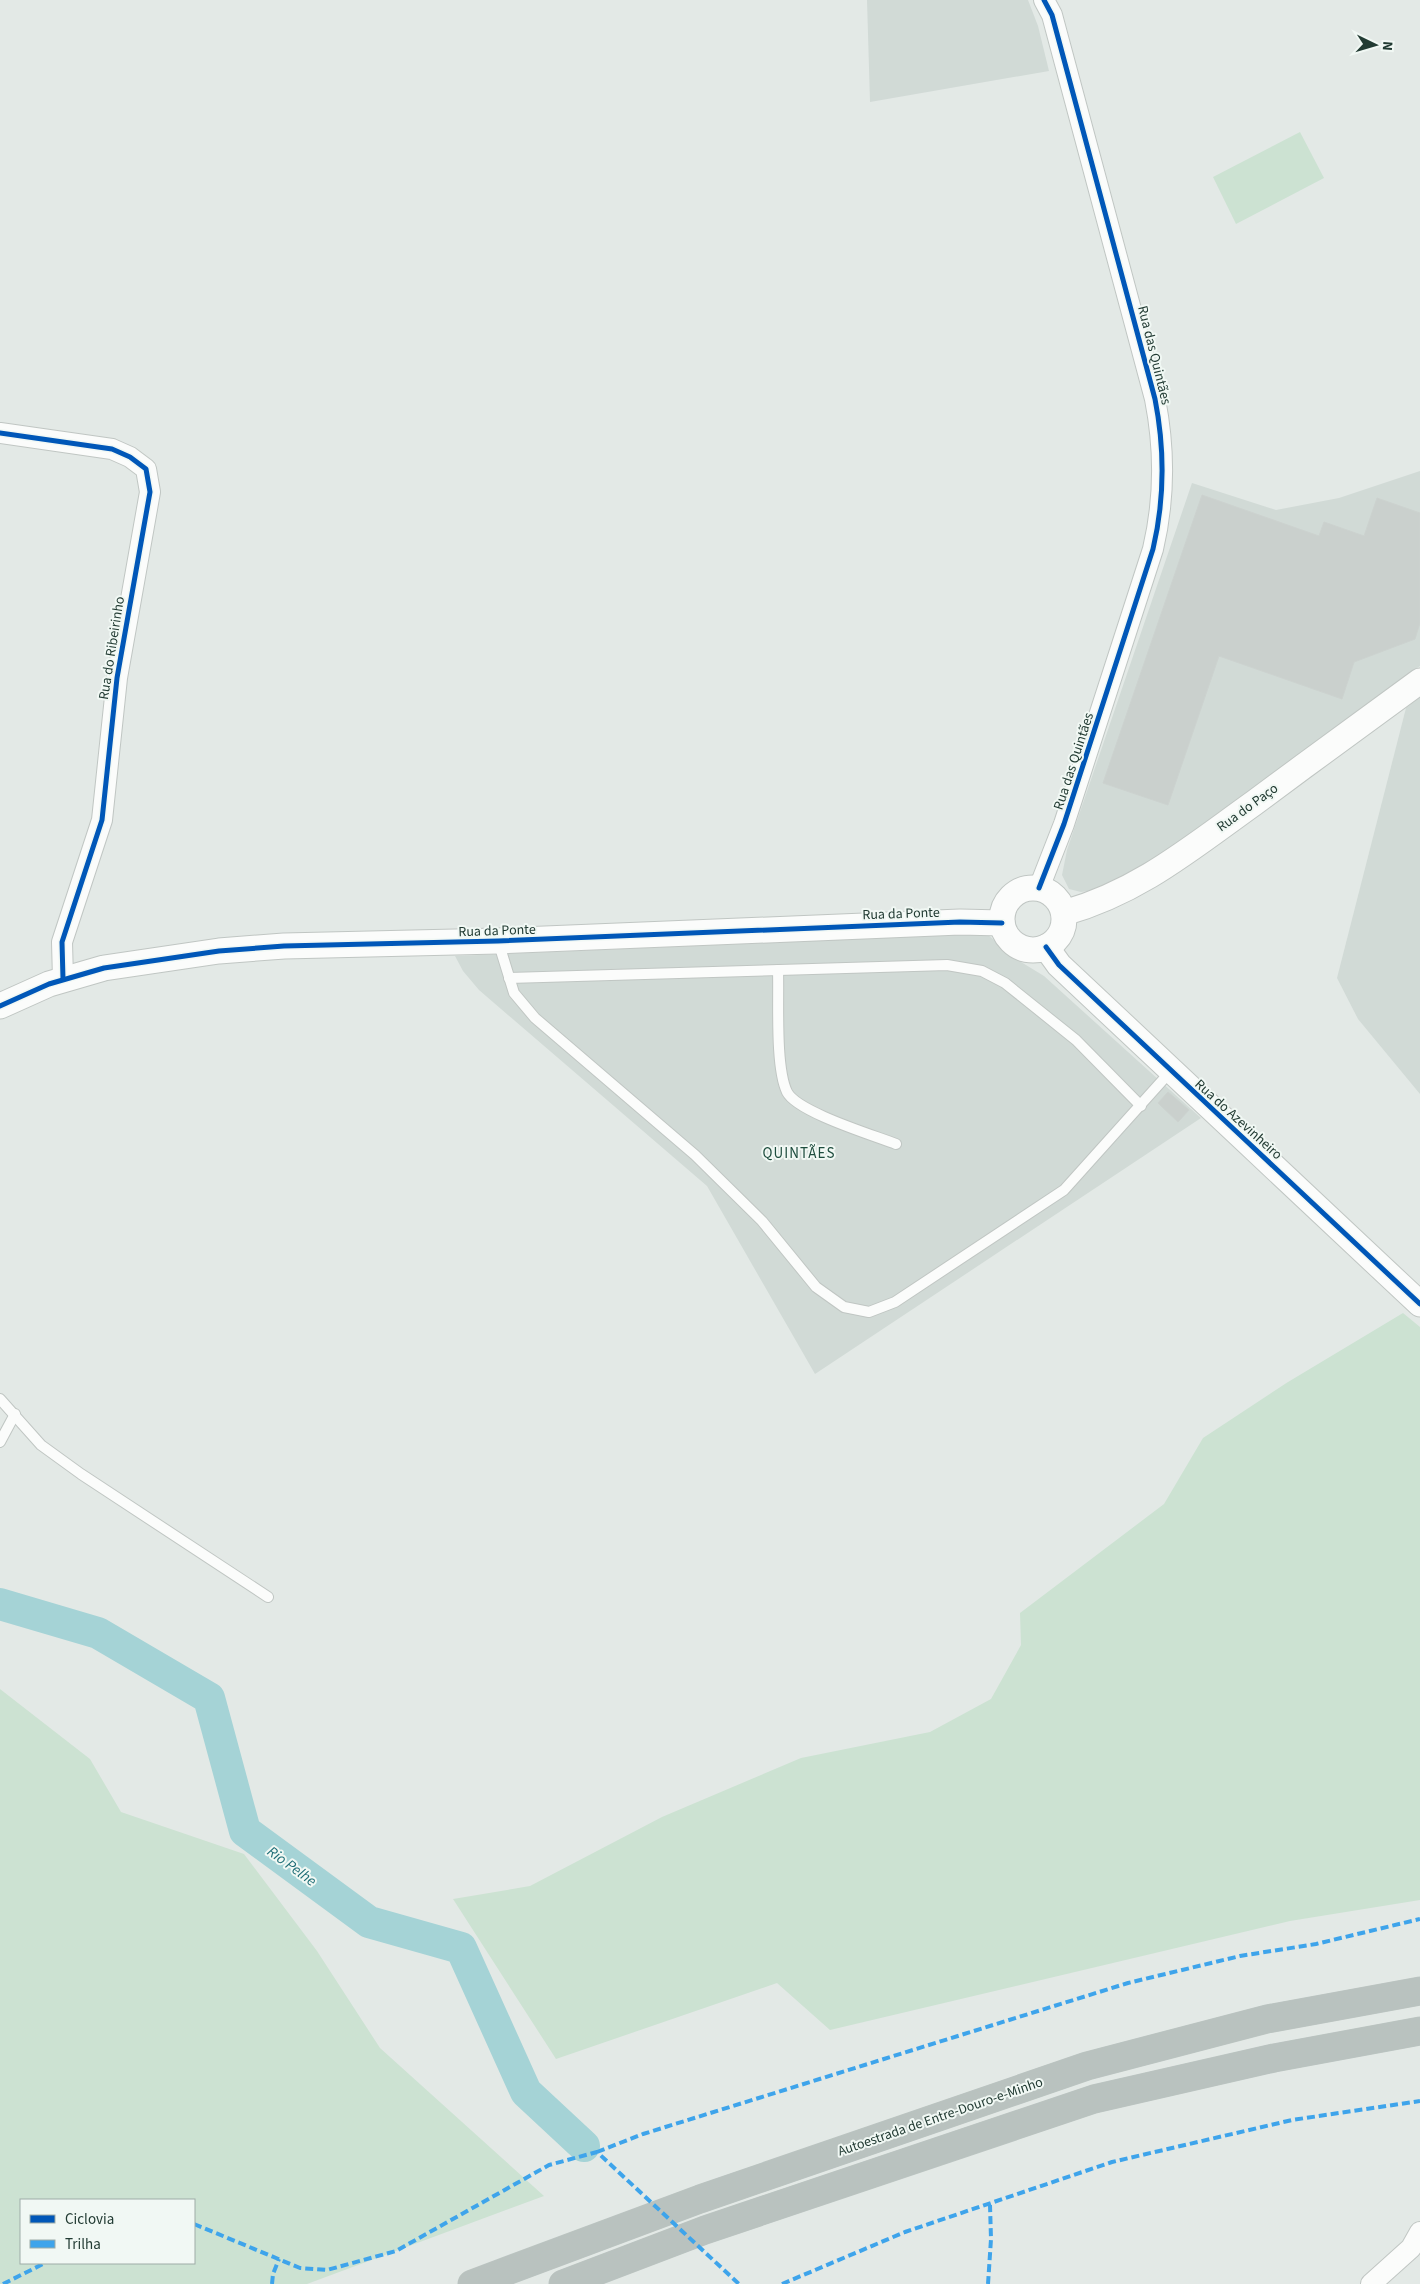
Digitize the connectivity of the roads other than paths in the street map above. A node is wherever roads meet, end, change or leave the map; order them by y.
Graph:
1 (1044, 0) edge
2 (0, 433) edge
3 (1420, 681) edge
4 (1038, 888) junction
5 (1064, 913) junction
6 (1002, 923) junction
7 (498, 941) junction
8 (1046, 947) junction
9 (778, 970) junction
10 (63, 978) junction
11 (509, 978) junction
12 (0, 1006) edge
13 (1170, 1072) junction
14 (1141, 1106) junction
15 (896, 1144) dead end
16 (1420, 1304) edge
17 (0, 1399) edge
18 (15, 1414) junction
19 (0, 1442) edge
20 (268, 1598) dead end
21 (1420, 1991) edge
22 (1420, 2030) edge
23 (1420, 2232) edge
24 (472, 2284) edge
25 (563, 2284) edge
26 (1371, 2284) edge

1 - 4 street, Rua das Quintães
2 - 10 street, Rua do Ribeirinho
3 - 5 street, Rua do Paço
4 - 5 street
4 - 6 street
5 - 8 street
6 - 7 street, Rua da Ponte
6 - 8 street
7 - 10 street, Rua da Ponte
7 - 11 lane
8 - 13 street, Rua do Azevinheiro
9 - 11 lane
9 - 14 lane
9 - 15 lane
10 - 12 street, Rua da Ponte
11 - 14 lane
13 - 14 lane
13 - 16 street, Rua do Azevinheiro
17 - 18 lane
18 - 19 lane
18 - 20 lane
21 - 24 highway, Autoestrada de Entre-Douro-e-Minho
22 - 25 highway
23 - 26 street

